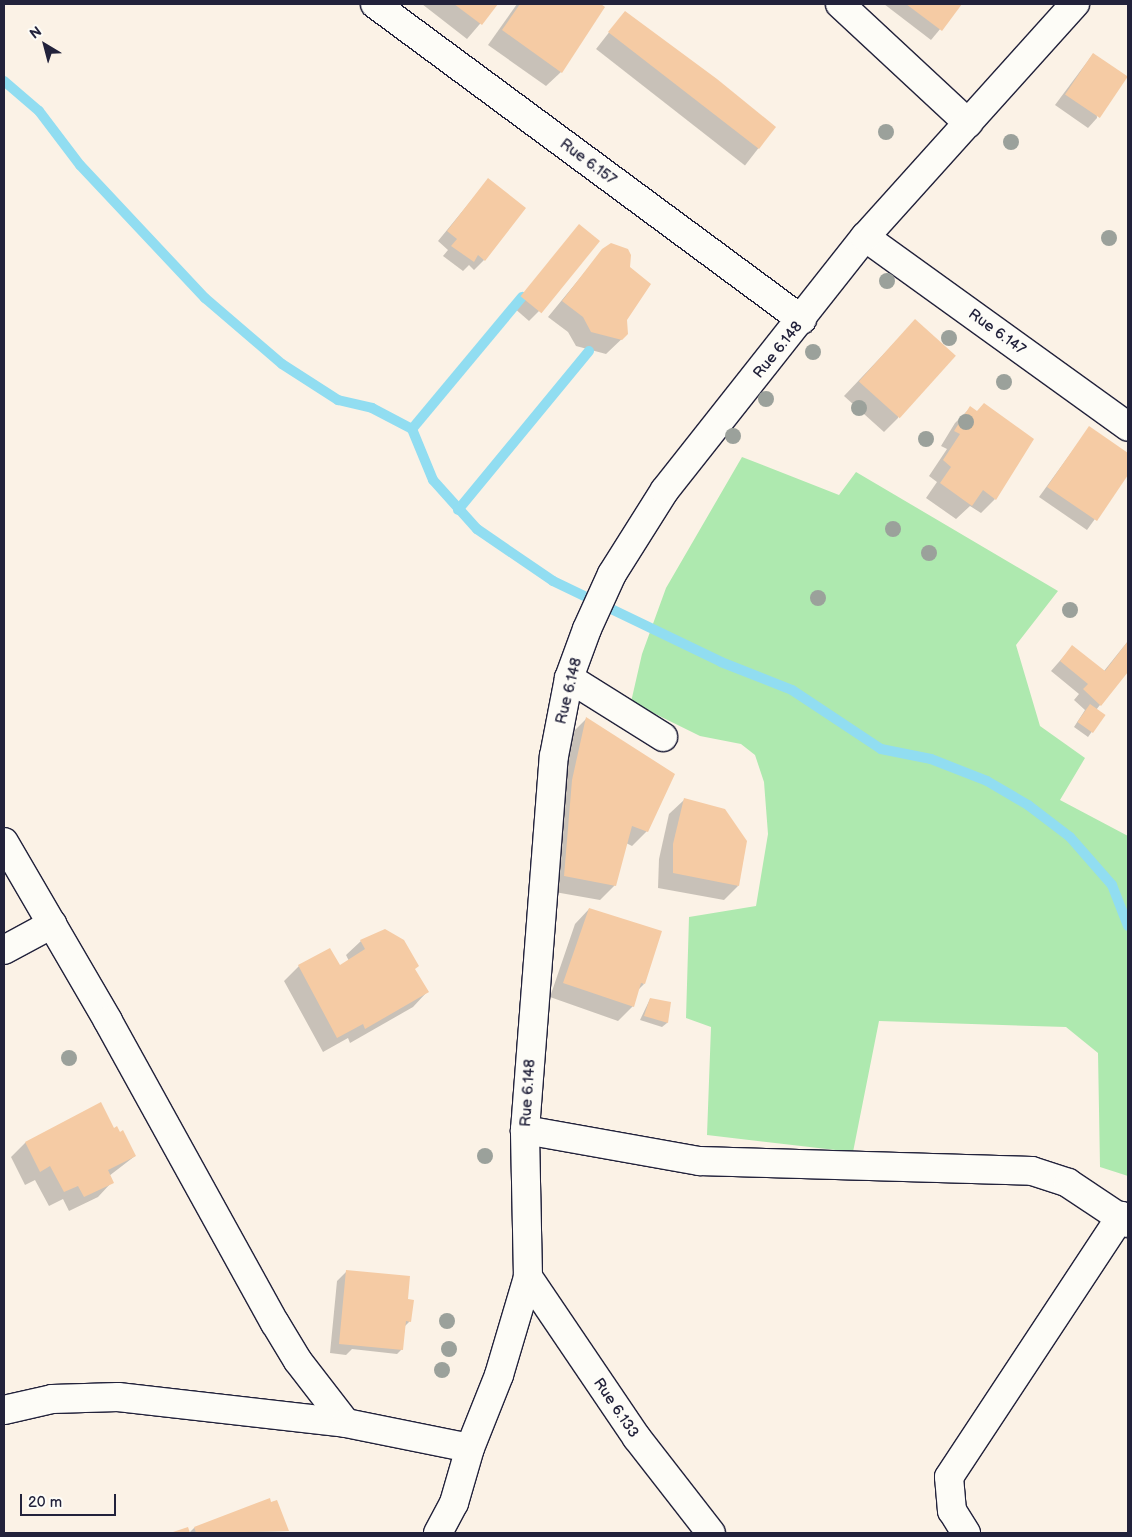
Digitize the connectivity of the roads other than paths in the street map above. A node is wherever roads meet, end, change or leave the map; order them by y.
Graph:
1 (374, 4) edge
2 (840, 4) edge
3 (1075, 4) edge
4 (968, 123) junction
5 (865, 238) junction
6 (802, 320) junction
7 (1128, 427) edge
8 (569, 678) junction
9 (663, 737) dead end
10 (4, 842) edge
11 (52, 924) junction
12 (4, 950) edge
13 (525, 1130) junction
14 (1125, 1220) edge
15 (528, 1277) junction
16 (4, 1410) edge
17 (346, 1423) junction
18 (470, 1448) junction
19 (438, 1533) edge
20 (711, 1533) edge
21 (966, 1533) edge

1 - 6 street, Rue 6.157
2 - 4 street
3 - 4 street, Rue 6.148
4 - 5 street, Rue 6.148
5 - 6 street, Rue 6.148
5 - 7 street, Rue 6.147
6 - 8 street, Rue 6.148
8 - 9 street
8 - 13 street, Rue 6.148
10 - 11 street
11 - 12 street
11 - 17 street
13 - 14 street
13 - 15 street, Rue 6.148
14 - 21 street
15 - 18 street, Rue 6.148
15 - 20 street, Rue 6.133
16 - 17 street
17 - 18 street
18 - 19 street, Rue 6.148

